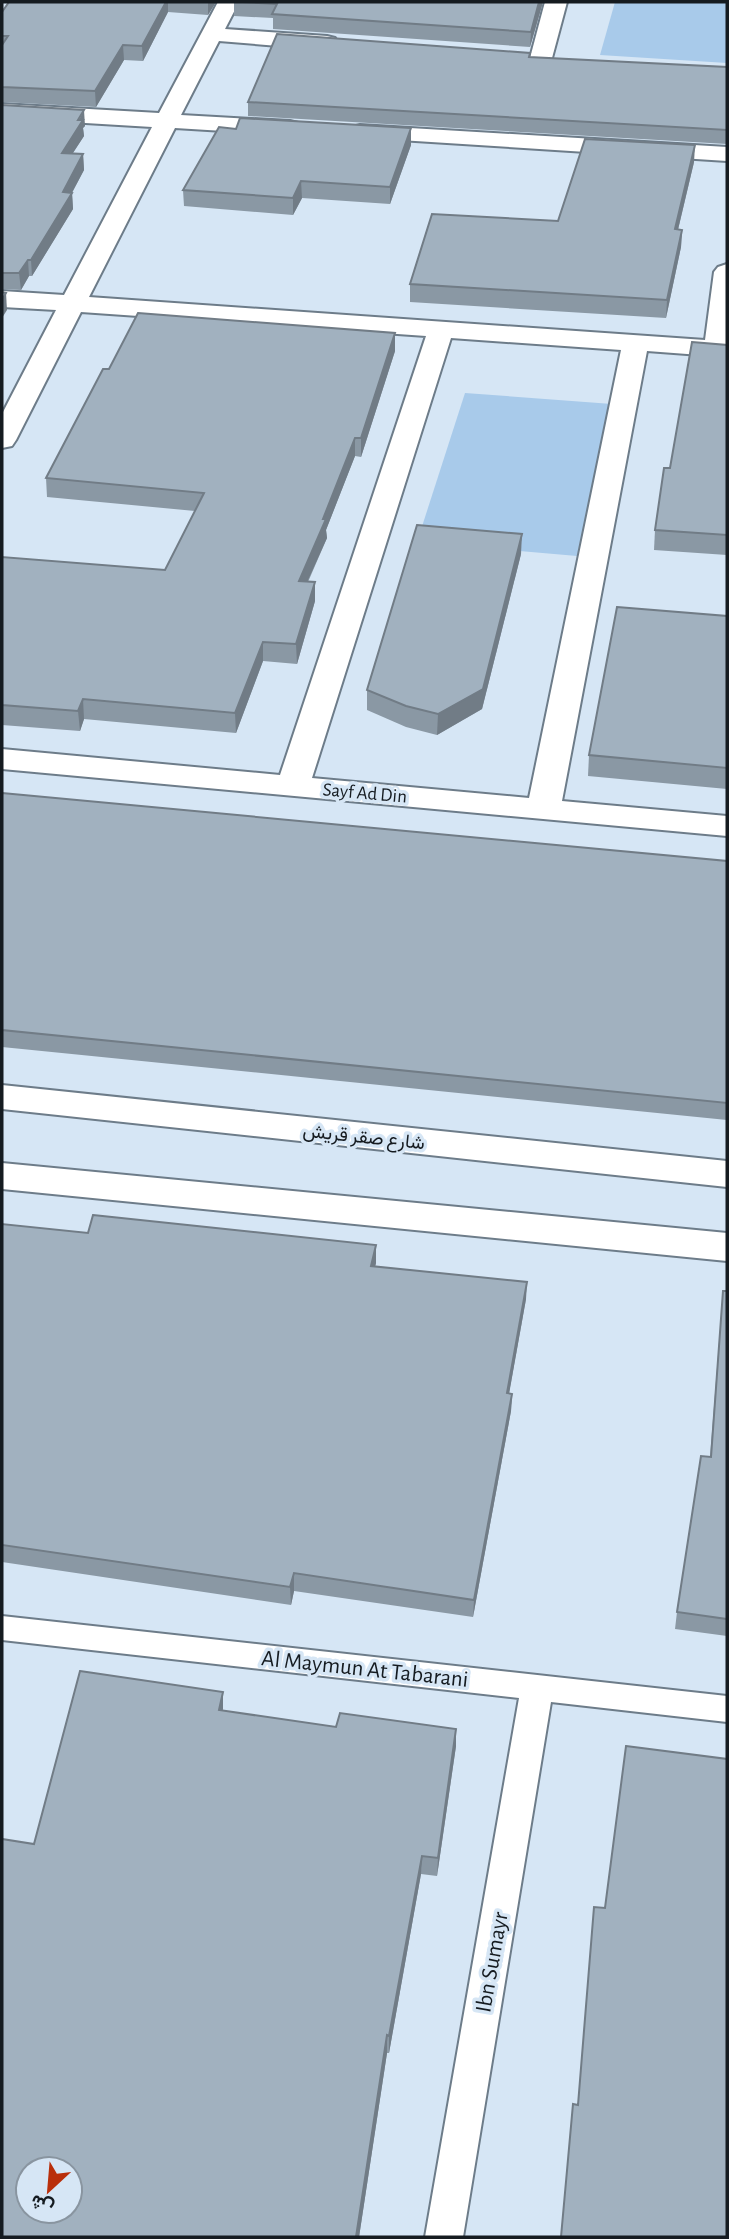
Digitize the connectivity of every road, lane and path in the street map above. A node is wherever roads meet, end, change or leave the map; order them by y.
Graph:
1 (228, 2) edge
2 (556, 2) edge
3 (211, 34) junction
4 (349, 44) edge
5 (514, 56) edge
6 (541, 58) junction
7 (568, 60) edge
8 (2, 111) edge
9 (166, 121) junction
10 (317, 130) edge
11 (344, 131) edge
12 (727, 154) edge
13 (727, 272) edge
14 (2, 299) edge
15 (72, 304) junction
16 (441, 328) junction
17 (636, 342) junction
18 (722, 349) edge
19 (2, 439) edge
20 (2, 759) edge
21 (293, 786) junction
22 (544, 809) junction
23 (727, 826) edge
24 (2, 1097) edge
25 (727, 1174) edge
26 (2, 1175) edge
27 (727, 1247) edge
28 (2, 1628) edge
29 (537, 1687) junction
30 (727, 1709) edge
31 (444, 2237) edge

1 - 3 street
2 - 6 street
3 - 4 street
3 - 9 street
5 - 6 street
6 - 7 street
8 - 9 street
9 - 10 street
9 - 15 street
11 - 12 street
13 - 18 street
14 - 15 street
15 - 16 street
15 - 19 street
16 - 17 street
16 - 21 street
17 - 18 street
17 - 22 street
20 - 21 street, Sayf Ad Din
21 - 22 street, Sayf Ad Din
22 - 23 street, Sayf Ad Din
24 - 25 street, شارع صقر قريش
26 - 27 street
28 - 29 lane, Al Maymun At Tabarani
29 - 30 lane, Al Maymun At Tabarani
29 - 31 lane, Ibn Sumayr

